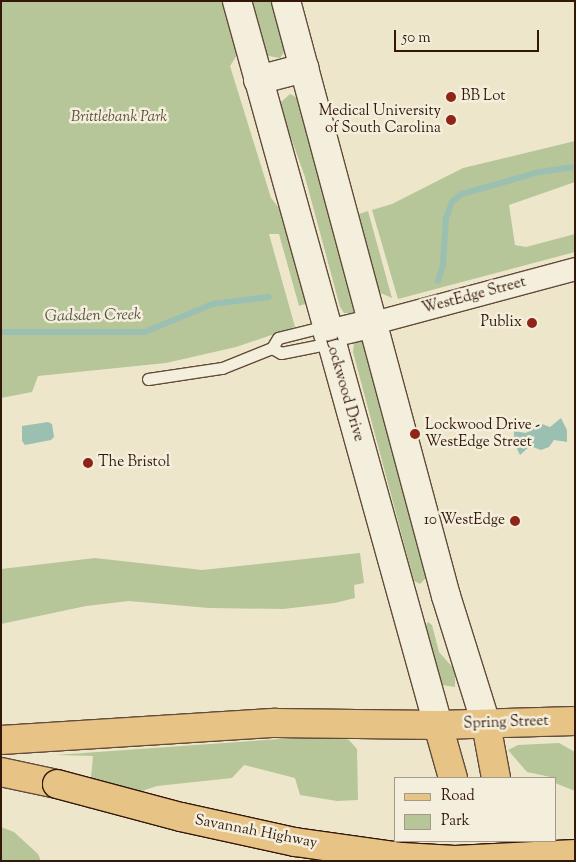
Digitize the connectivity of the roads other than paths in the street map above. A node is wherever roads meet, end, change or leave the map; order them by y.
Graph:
1 (237, 1) edge
2 (286, 1) edge
3 (304, 68) junction
4 (258, 80) junction
5 (575, 269) edge
6 (374, 323) junction
7 (328, 334) junction
8 (272, 348) junction
9 (148, 378) dead end
10 (446, 596) junction
11 (406, 606) junction
12 (575, 721) edge
13 (486, 724) junction
14 (438, 725) junction
15 (1, 740) edge
16 (1, 772) edge
17 (453, 777) edge
18 (496, 777) edge
19 (470, 842) edge
20 (513, 842) edge
21 (575, 854) edge
22 (474, 861) edge
23 (518, 861) edge

1 - 4 main road, Lockwood Drive
2 - 3 main road
3 - 4 main road
3 - 6 main road
4 - 7 main road, Lockwood Drive
5 - 6 street, WestEdge Street
6 - 7 main road
6 - 10 main road
7 - 8 lane
7 - 8 lane
7 - 11 main road, Lockwood Drive
8 - 9 lane
10 - 11 main road
10 - 13 main road
11 - 14 main road, Lockwood Drive
12 - 13 main road, Spring Street
13 - 14 main road, Spring Street
13 - 18 main road
14 - 15 main road, Spring Street
14 - 17 main road, Lockwood Drive
16 - 21 main road, Savannah Highway, bridge
19 - 22 main road
20 - 23 main road

